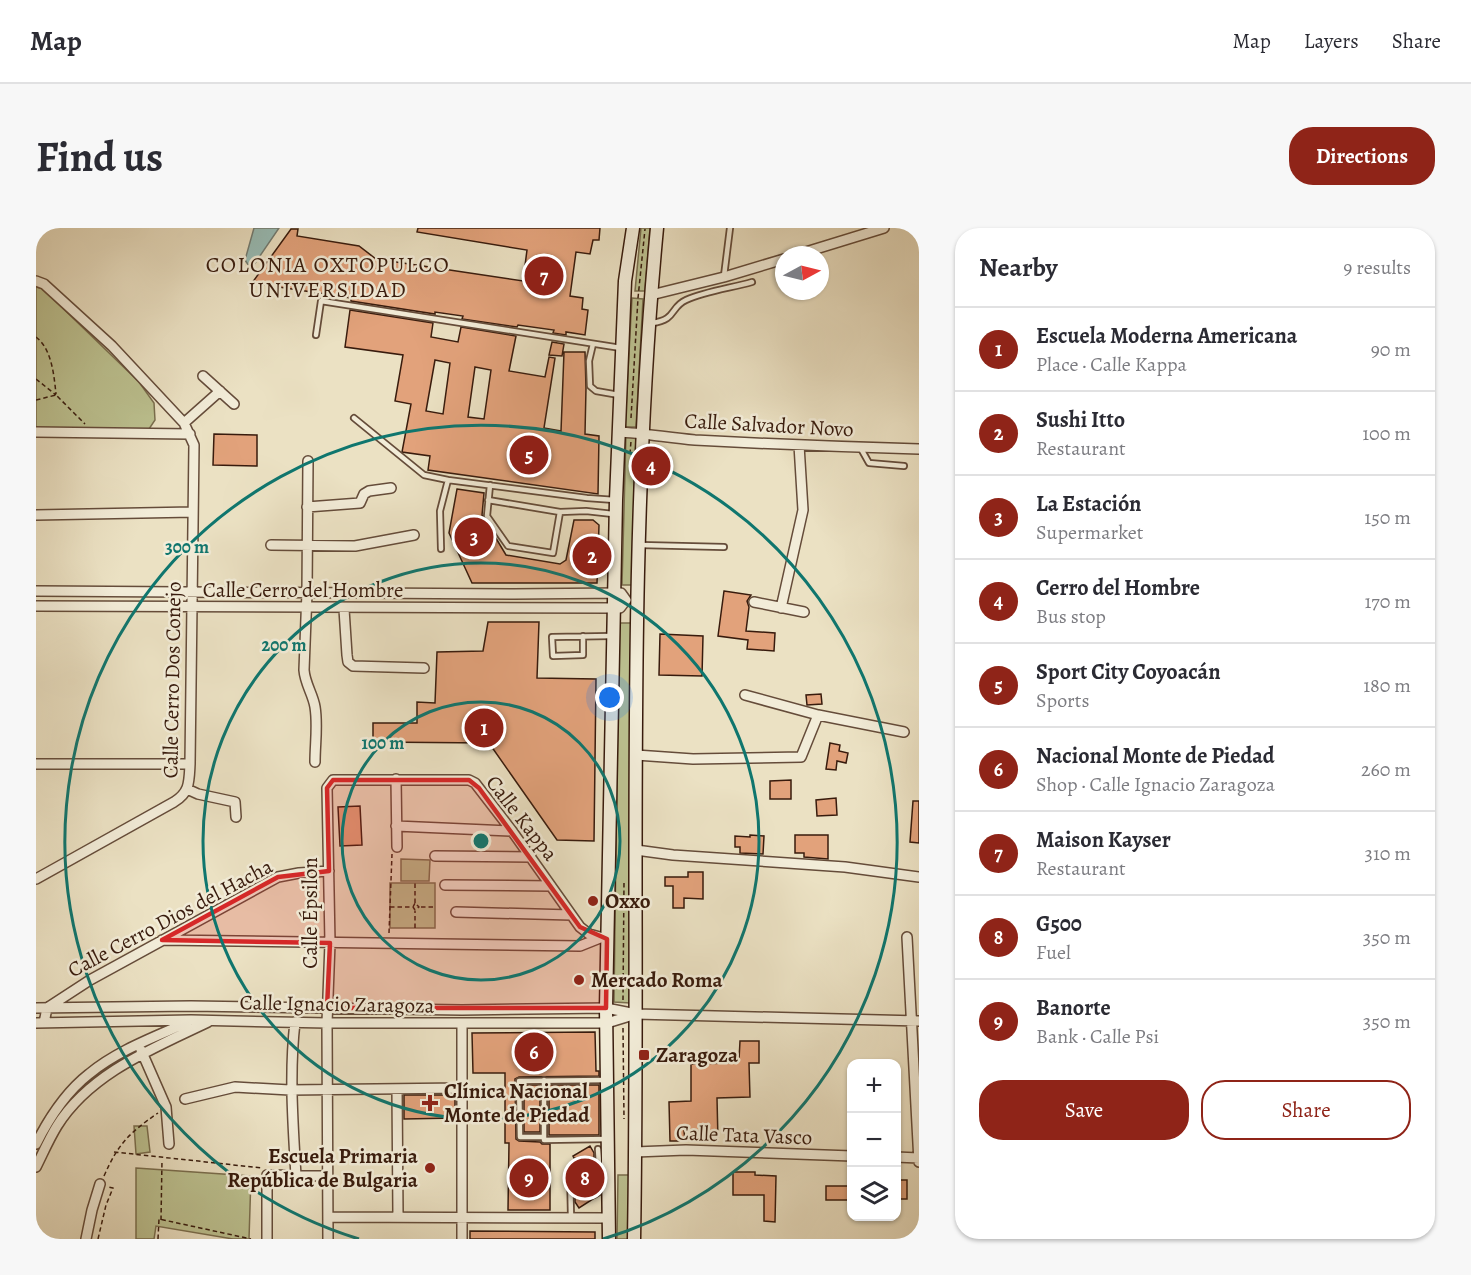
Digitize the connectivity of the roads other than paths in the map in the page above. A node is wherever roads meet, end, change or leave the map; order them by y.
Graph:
1 (633, 228) edge
2 (657, 228) edge
3 (730, 228) edge
4 (884, 228) edge
5 (825, 246) edge
6 (775, 262) edge
7 (724, 277) junction
8 (36, 281) edge
9 (752, 282) dead end
10 (651, 295) junction
11 (649, 323) junction
12 (316, 335) dead end
13 (593, 344) junction
14 (621, 348) junction
15 (203, 376) dead end
16 (220, 391) junction
17 (619, 395) junction
18 (234, 404) dead end
19 (354, 418) dead end
20 (184, 423) junction
21 (36, 432) edge
22 (624, 432) junction
23 (644, 433) junction
24 (190, 434) junction
25 (798, 446) junction
26 (860, 447) junction
27 (919, 449) edge
28 (308, 461) dead end
29 (904, 466) dead end
30 (448, 480) junction
31 (490, 485) junction
32 (391, 489) dead end
33 (488, 500) junction
34 (616, 500) junction
35 (308, 507) junction
36 (193, 512) junction
37 (560, 512) junction
38 (616, 514) junction
39 (36, 515) edge
40 (414, 535) dead end
41 (308, 544) junction
42 (271, 545) dead end
43 (640, 545) junction
44 (724, 547) dead end
45 (441, 549) dead end
46 (36, 591) edge
47 (192, 591) junction
48 (307, 592) junction
49 (425, 592) junction
50 (615, 593) junction
51 (632, 600) junction
52 (754, 602) dead end
53 (36, 606) edge
54 (192, 607) junction
55 (307, 608) junction
56 (614, 608) junction
57 (344, 609) junction
58 (425, 609) junction
59 (781, 609) junction
60 (804, 612) dead end
61 (583, 636) junction
62 (614, 636) junction
63 (424, 668) dead end
64 (745, 695) dead end
65 (818, 715) junction
66 (904, 732) dead end
67 (636, 755) junction
68 (315, 762) dead end
69 (36, 764) edge
70 (190, 764) junction
71 (343, 779) joint
72 (396, 779) junction
73 (187, 789) junction
74 (236, 817) dead end
75 (396, 826) junction
76 (512, 831) junction
77 (394, 847) road end
78 (636, 850) junction
79 (435, 856) dead end
80 (531, 857) junction
81 (329, 871) junction
82 (919, 877) edge
83 (36, 879) edge
84 (445, 885) dead end
85 (551, 886) junction
86 (456, 912) dead end
87 (572, 915) junction
88 (907, 937) dead end
89 (603, 938) junction
90 (162, 940) junction
91 (330, 943) junction
92 (191, 1006) junction
93 (212, 1007) junction
94 (36, 1008) edge
95 (47, 1008) junction
96 (327, 1008) junction
97 (606, 1008) junction
98 (636, 1014) junction
99 (191, 1020) junction
100 (211, 1021) junction
101 (915, 1021) edge
102 (295, 1022) junction
103 (40, 1023) edge
104 (327, 1023) junction
105 (607, 1023) junction
106 (462, 1024) junction
107 (139, 1044) junction
108 (143, 1055) junction
109 (544, 1080) junction
110 (608, 1080) junction
111 (462, 1088) junction
112 (397, 1089) junction
113 (290, 1090) junction
114 (327, 1090) junction
115 (185, 1099) dead end
116 (544, 1137) junction
117 (36, 1144) edge
118 (169, 1144) dead end
119 (602, 1146) junction
120 (635, 1152) junction
121 (847, 1156) edge
122 (901, 1157) edge
123 (919, 1159) edge
124 (576, 1162) dead end
125 (36, 1167) edge
126 (296, 1176) junction
127 (327, 1176) junction
128 (576, 1176) dead end
129 (599, 1176) junction
130 (593, 1179) dead end
131 (570, 1180) junction
132 (100, 1184) road end
133 (594, 1195) dead end
134 (576, 1204) dead end
135 (571, 1207) junction
136 (398, 1216) junction
137 (328, 1217) junction
138 (462, 1217) junction
139 (571, 1218) junction
140 (609, 1218) junction
141 (86, 1239) edge
142 (267, 1239) edge
143 (328, 1239) edge
144 (462, 1239) edge
145 (609, 1239) edge
146 (634, 1239) edge

1 - 14 main road
2 - 10 main road
3 - 7 lane
4 - 5 street
6 - 7 street
7 - 10 street
8 - 20 street, Calle Cerro Dos Conejo
9 - 11 lane
10 - 11 main road
11 - 23 main road
12 - 13 lane
13 - 14 lane
13 - 17 lane
14 - 17 main road
15 - 16 street
16 - 18 street
16 - 20 street
17 - 22 main road
19 - 30 lane
20 - 24 street, Calle Cerro Dos Conejo
21 - 24 street
22 - 23 street, Calle Salvador Novo
22 - 34 main road
23 - 25 street, Calle Salvador Novo
23 - 43 main road
24 - 36 street, Calle Cerro Dos Conejo
25 - 26 street, Calle Salvador Novo
25 - 59 street
26 - 27 street, Calle Salvador Novo
26 - 29 lane
28 - 35 street
30 - 31 lane
30 - 45 lane
31 - 33 lane
31 - 34 lane
32 - 35 street
33 - 37 lane
33 - 37 lane
34 - 38 main road
35 - 41 street
36 - 39 street
36 - 47 street, Calle Cerro Dos Conejo
37 - 38 lane
38 - 50 main road
40 - 41 street
41 - 42 street
41 - 48 street
43 - 44 lane
43 - 51 main road
46 - 47 street, Calle Cerro del Hombre
47 - 48 street, Calle Cerro del Hombre
47 - 54 street, Calle Cerro Dos Conejo
48 - 49 street, Calle Cerro del Hombre
48 - 55 street
49 - 50 street, Calle Cerro del Hombre
49 - 58 street, Calle Cerro del Hombre
50 - 51 street
50 - 56 main road
51 - 56 street
51 - 67 main road
52 - 59 street
53 - 54 street, Calle Cerro del Hombre
54 - 55 street, Calle Cerro del Hombre
54 - 70 street, Calle Cerro Dos Conejo
55 - 57 street, Calle Cerro del Hombre
55 - 68 street
56 - 58 street, Calle Cerro del Hombre
56 - 62 main road
57 - 58 street, Calle Cerro del Hombre
57 - 63 street
59 - 60 street
61 - 61 lane
61 - 62 lane
62 - 89 main road
64 - 65 street
65 - 66 street
65 - 67 street
67 - 78 main road
69 - 70 street
70 - 73 street, Calle Cerro Dos Conejo
71 - 72 street, Calle Kappa
71 - 81 street, Calle Épsilon
72 - 75 street
72 - 76 street, Calle Kappa
73 - 74 street
73 - 83 street, Calle Cerro Dos Conejo
75 - 76 street
75 - 77 street
76 - 80 street, Calle Kappa
78 - 82 street
78 - 98 main road
79 - 80 street
80 - 85 street, Calle Kappa
81 - 90 street, Calle Cerro Dios del Hacha
81 - 91 street, Calle Épsilon
84 - 85 street
85 - 87 street, Calle Kappa
86 - 87 street
87 - 89 street, Calle Kappa
88 - 101 street
89 - 91 street
89 - 97 main road
90 - 91 street
90 - 95 street, Calle Cerro Dios del Hacha
91 - 96 street, Calle Épsilon
92 - 93 street, Calle Ignacio Zaragoza
92 - 95 street, Calle Ignacio Zaragoza
92 - 99 street
93 - 96 street, Calle Ignacio Zaragoza
93 - 100 street
94 - 95 street, Calle Ignacio Zaragoza
95 - 103 street
96 - 97 street, Calle Ignacio Zaragoza
96 - 104 street, Calle Épsilon
97 - 98 street, Calle Ignacio Zaragoza
97 - 105 main road
98 - 101 street, Calle Ignacio Zaragoza
98 - 105 street, Calle Ignacio Zaragoza
98 - 120 main road
99 - 100 street, Calle Ignacio Zaragoza
99 - 103 street, Calle Ignacio Zaragoza
99 - 107 street
100 - 102 street, Calle Ignacio Zaragoza
100 - 108 street
101 - 123 street
102 - 104 street, Calle Ignacio Zaragoza
102 - 113 street
104 - 106 street, Calle Ignacio Zaragoza
104 - 114 street, Calle Épsilon
105 - 106 street, Calle Ignacio Zaragoza
105 - 110 main road
106 - 111 street
107 - 108 street
107 - 117 street
108 - 118 street
108 - 125 street
109 - 110 lane
109 - 116 lane
109 - 116 lane
110 - 119 main road
111 - 112 street
111 - 138 street
112 - 114 street
112 - 136 street
113 - 114 street
113 - 115 street
113 - 126 street
114 - 127 street, Calle Épsilon
116 - 119 lane
119 - 129 lane
119 - 140 main road
120 - 121 street, Calle Tata Vasco
120 - 146 main road
122 - 123 street
124 - 131 lane
126 - 127 street
126 - 142 street
127 - 137 street, Calle Épsilon
128 - 131 lane
129 - 130 lane
129 - 133 lane
131 - 135 lane
132 - 141 street
134 - 135 lane
135 - 139 lane
136 - 137 street
136 - 138 street
137 - 143 street, Calle Épsilon
138 - 139 street
138 - 144 street
139 - 140 street
140 - 145 main road

